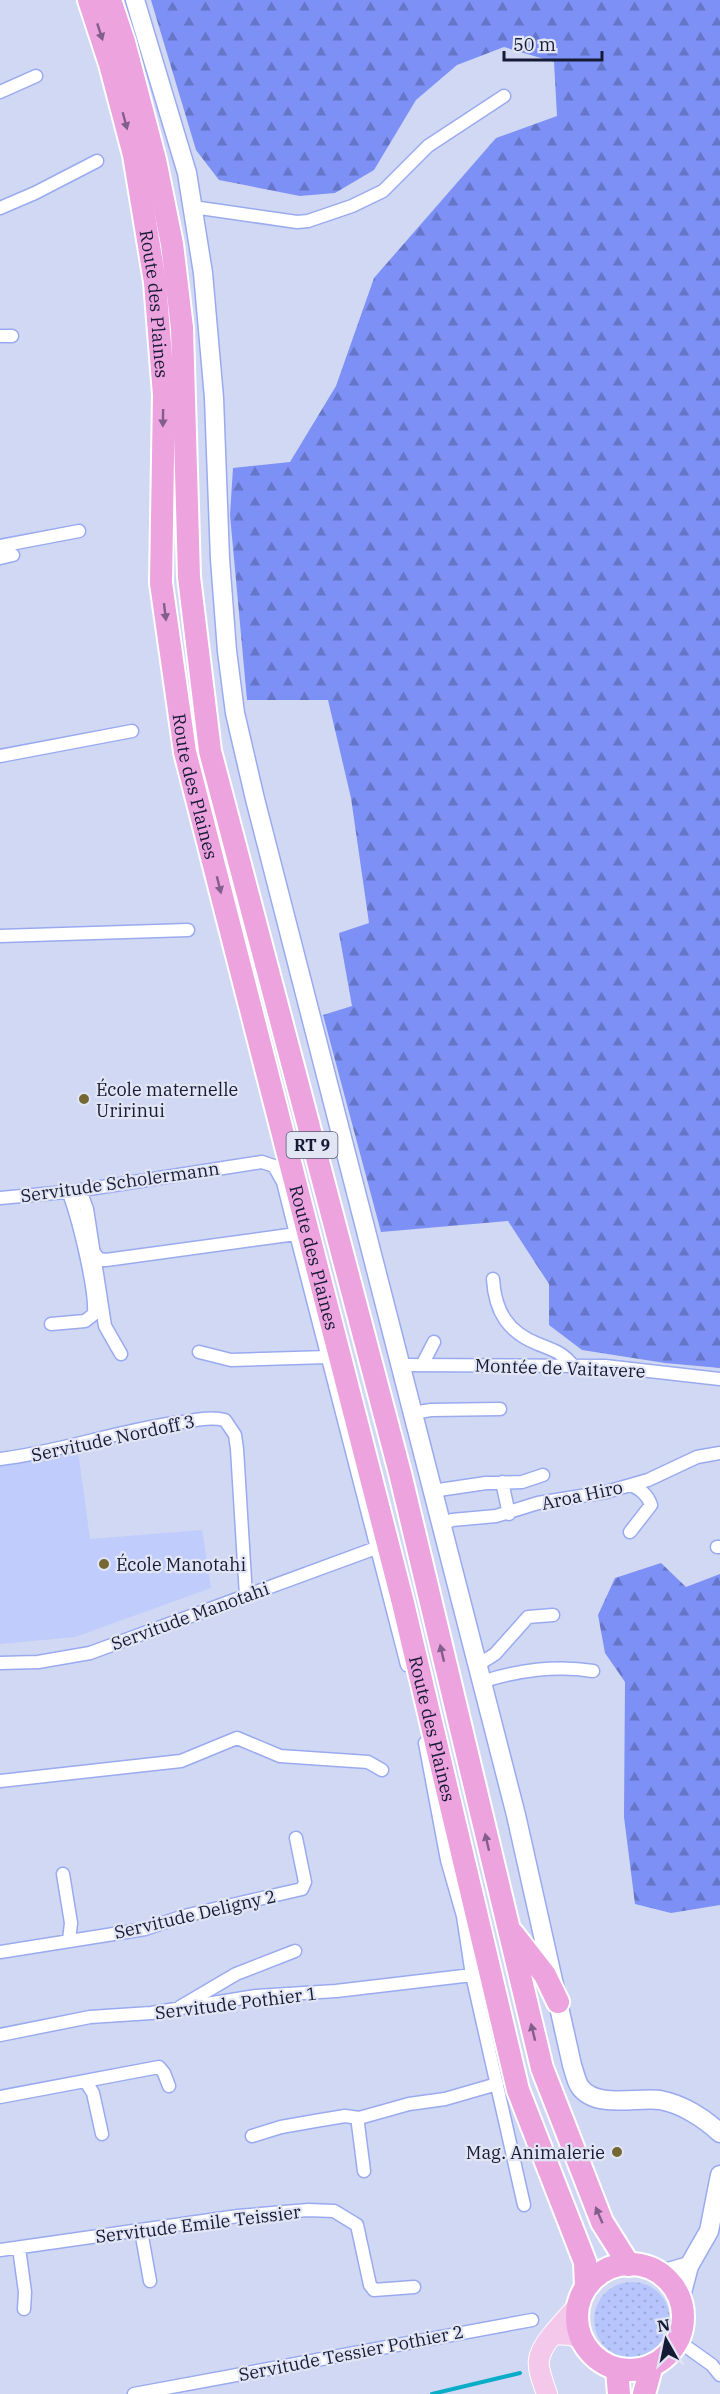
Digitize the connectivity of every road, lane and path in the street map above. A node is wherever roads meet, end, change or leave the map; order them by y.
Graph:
1 (89, 0) edge
2 (110, 0) edge
3 (135, 0) edge
4 (36, 76) dead end
5 (0, 92) edge
6 (504, 96) dead end
7 (97, 161) dead end
8 (193, 207) junction
9 (0, 208) edge
10 (79, 531) dead end
11 (0, 546) edge
12 (132, 731) dead end
13 (0, 756) edge
14 (188, 930) dead end
15 (0, 936) edge
16 (74, 1191) junction
17 (0, 1198) edge
18 (296, 1234) junction
19 (94, 1254) junction
20 (493, 1279) dead end
21 (51, 1324) dead end
22 (434, 1342) dead end
23 (199, 1352) dead end
24 (122, 1354) dead end
25 (327, 1357) junction
26 (399, 1365) junction
27 (422, 1365) junction
28 (573, 1366) junction
29 (720, 1379) edge
30 (500, 1409) dead end
31 (412, 1413) junction
32 (720, 1453) edge
33 (0, 1459) edge
34 (543, 1475) dead end
35 (502, 1482) junction
36 (631, 1485) junction
37 (432, 1491) junction
38 (509, 1514) junction
39 (441, 1525) junction
40 (630, 1532) dead end
41 (376, 1548) junction
42 (246, 1596) junction
43 (553, 1615) dead end
44 (0, 1663) edge
45 (593, 1671) dead end
46 (480, 1674) junction
47 (382, 1770) dead end
48 (0, 1781) edge
49 (296, 1838) dead end
50 (63, 1874) dead end
51 (507, 1926) junction
52 (69, 1940) junction
53 (295, 1951) dead end
54 (0, 1952) edge
55 (472, 1975) junction
56 (558, 2002) junction
57 (176, 2009) junction
58 (0, 2035) edge
59 (86, 2082) junction
60 (497, 2084) junction
61 (169, 2086) dead end
62 (0, 2097) edge
63 (359, 2118) junction
64 (720, 2133) edge
65 (102, 2134) dead end
66 (252, 2136) dead end
67 (364, 2171) dead end
68 (720, 2175) edge
69 (524, 2205) dead end
70 (141, 2231) junction
71 (19, 2248) junction
72 (0, 2250) edge
73 (629, 2265) junction
74 (689, 2266) junction
75 (661, 2274) junction
76 (150, 2281) dead end
77 (414, 2287) dead end
78 (582, 2296) junction
79 (680, 2300) junction
80 (24, 2309) dead end
81 (532, 2320) dead end
82 (554, 2334) junction
83 (581, 2339) junction
84 (677, 2340) junction
85 (652, 2365) junction
86 (617, 2369) junction
87 (720, 2375) edge
88 (134, 2394) edge
89 (547, 2394) edge
90 (619, 2394) edge
91 (644, 2394) edge

1 -> 78 highway, Route des Plaines / RT 9
51 -> 2 highway, Route des Plaines / RT 9
3 - 8 main road
4 - 5 street
6 - 8 street
7 - 9 street
8 - 26 main road
10 - 11 street
12 - 13 street
14 - 15 street
16 - 17 street, Servitude Scholermann
16 - 18 street, Servitude Scholermann
16 - 19 street
16 - 21 street
18 - 19 street
18 - 25 street
19 - 24 street
20 - 28 street
22 - 27 street
23 - 25 street
25 - 41 street
26 - 27 street, Montée de Vaitavere
26 - 31 main road
27 - 28 street, Montée de Vaitavere
28 - 29 street, Montée de Vaitavere
30 - 31 street
31 - 37 main road
32 - 36 street, Aroa Hiro
33 - 42 street, Servitude Nordoff 3
34 - 35 street
35 - 37 street
35 - 38 street
36 - 38 street, Aroa Hiro
36 - 40 street
37 - 39 main road
38 - 39 street, Aroa Hiro
39 - 46 main road
41 - 42 street, Servitude Manotahi
41 - 55 street
42 - 44 street, Servitude Manotahi
43 - 46 street
45 - 46 street
46 - 56 main road
47 - 48 street
49 - 52 street, Servitude Deligny 2
50 - 52 street
51 - 56 highway
73 -> 51 highway, Route des Plaines / RT 9
52 - 54 street, Servitude Deligny 2
53 - 57 street
55 - 57 street, Servitude Pothier 1
55 - 60 street
56 - 64 main road
57 - 58 street, Servitude Pothier 1
59 - 61 street
59 - 62 street
59 - 65 street
60 - 63 street
60 - 69 street
63 - 66 street
63 - 67 street
68 - 74 main road
70 - 71 street, Servitude Emile Teissier
70 - 76 street
70 - 77 street, Servitude Emile Teissier
71 - 72 street, Servitude Emile Teissier
71 - 80 street
73 - 75 highway
73 - 78 highway
74 - 75 main road
74 - 79 main road
75 - 79 highway
78 - 82 main road
78 - 83 highway, RT 9
79 - 84 highway
81 - 88 street, Servitude Tessier Pothier 2
82 - 83 main road
82 - 89 main road
83 - 86 highway
84 - 85 highway
84 - 87 street
85 - 86 highway
85 - 91 highway
86 - 90 highway

